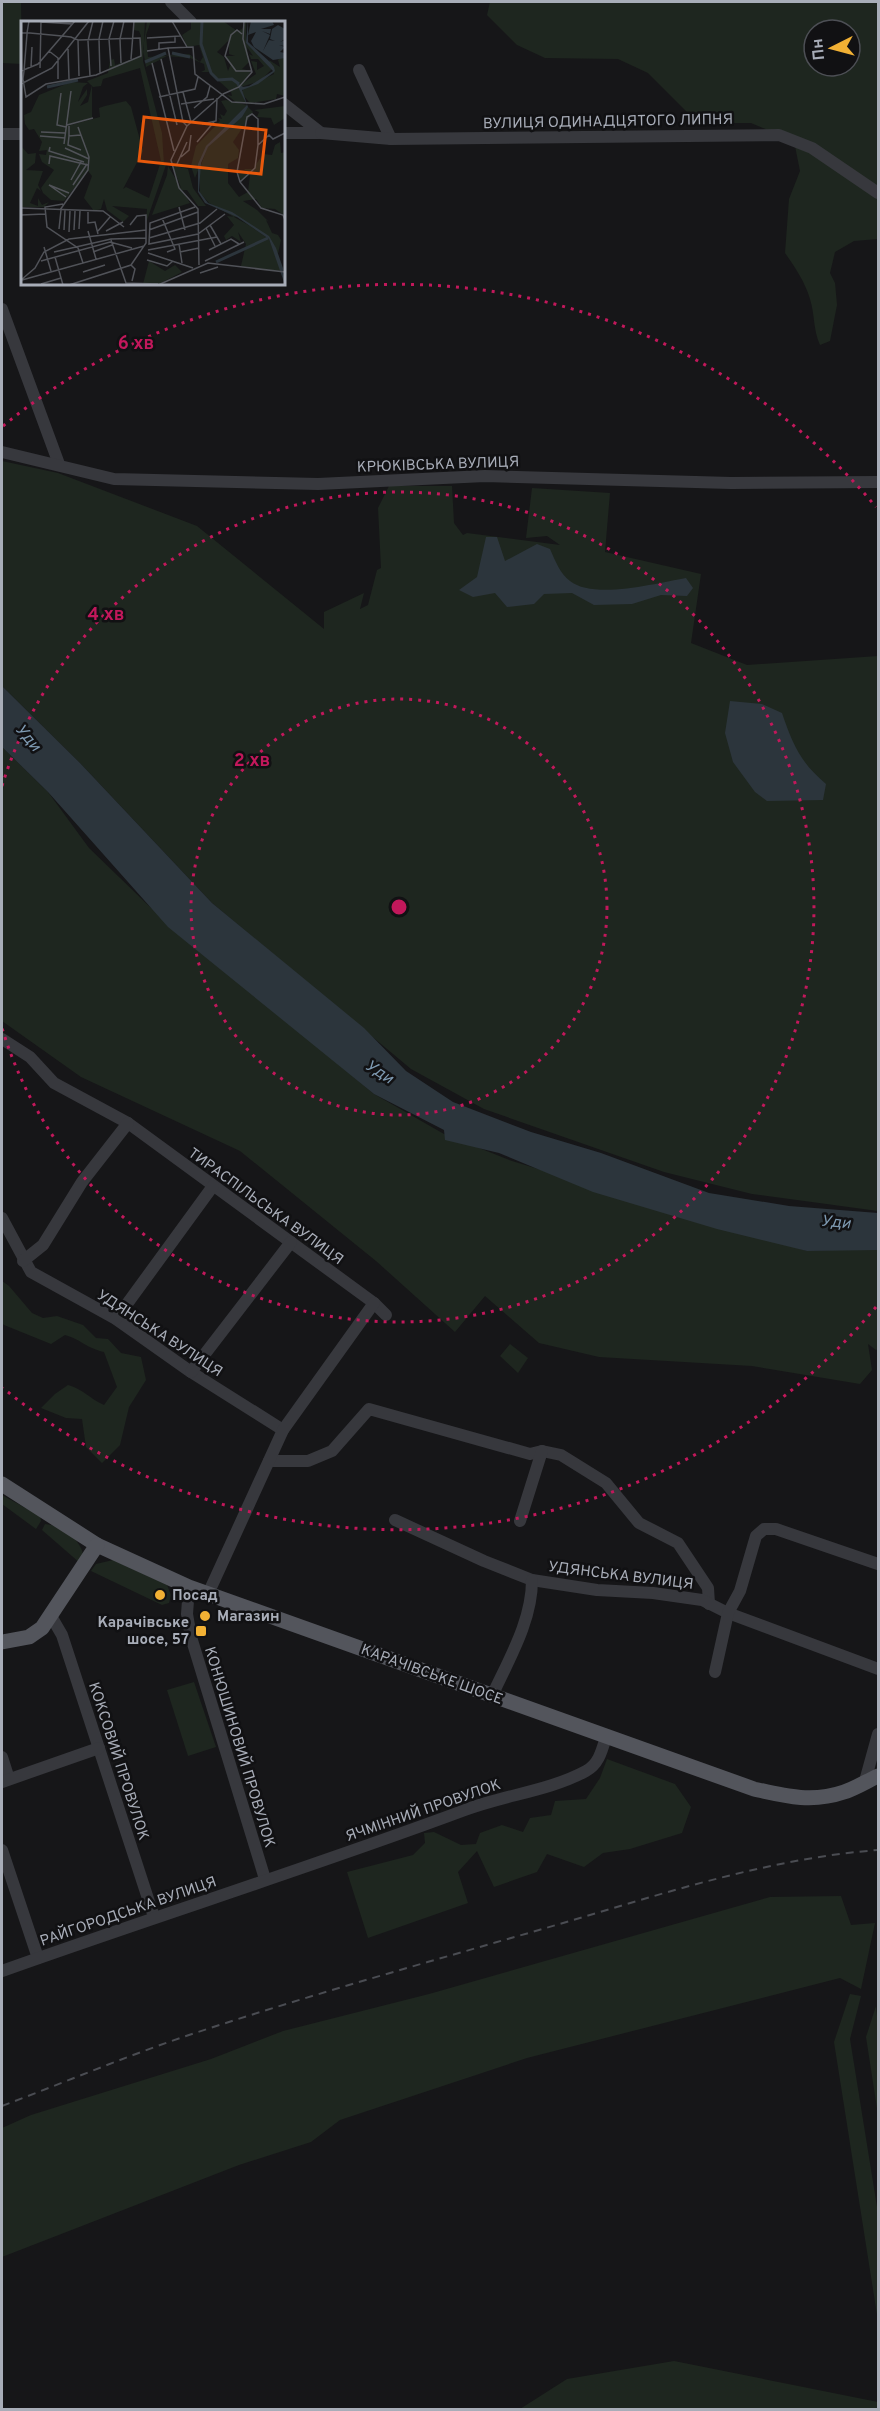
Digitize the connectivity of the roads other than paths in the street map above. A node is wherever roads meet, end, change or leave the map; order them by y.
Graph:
1 (171, 2) edge
2 (190, 21) edge
3 (358, 69) dead end
4 (285, 105) edge
5 (285, 133) edge
6 (321, 133) junction
7 (2, 134) edge
8 (21, 134) edge
9 (391, 139) junction
10 (879, 193) edge
11 (2, 309) edge
12 (2, 452) edge
13 (59, 464) junction
14 (879, 482) edge
15 (2, 1039) edge
16 (128, 1123) junction
17 (213, 1186) junction
18 (2, 1218) edge
19 (291, 1242) junction
20 (24, 1261) junction
21 (374, 1303) junction
22 (386, 1315) dead end
23 (116, 1319) junction
24 (191, 1372) junction
25 (284, 1430) junction
26 (542, 1451) junction
27 (269, 1461) junction
28 (2, 1486) edge
29 (395, 1520) dead end
30 (520, 1521) dead end
31 (97, 1545) junction
32 (879, 1564) edge
33 (532, 1580) junction
34 (189, 1587) junction
35 (208, 1594) junction
36 (709, 1604) junction
37 (728, 1613) junction
38 (51, 1616) junction
39 (2, 1642) edge
40 (879, 1669) edge
41 (715, 1672) dead end
42 (492, 1696) junction
43 (879, 1734) edge
44 (606, 1737) junction
45 (99, 1748) junction
46 (2, 1757) edge
47 (872, 1779) edge
48 (5, 1781) edge
49 (2, 1850) edge
50 (265, 1879) junction
51 (154, 1917) junction
52 (38, 1958) junction
53 (2, 1971) edge

1 - 2 street
3 - 9 street
4 - 6 street
5 - 6 street, ВУЛИЦЯ ОДИНАДЦЯТОГО ЛИПНЯ
6 - 9 street, ВУЛИЦЯ ОДИНАДЦЯТОГО ЛИПНЯ
7 - 8 street
9 - 10 street, ВУЛИЦЯ ОДИНАДЦЯТОГО ЛИПНЯ
11 - 13 street
12 - 13 street, КРЮКІВСЬКА ВУЛИЦЯ
13 - 14 street, КРЮКІВСЬКА ВУЛИЦЯ
15 - 16 street, ТИРАСПІЛЬСЬКА ВУЛИЦЯ
16 - 17 street, ТИРАСПІЛЬСЬКА ВУЛИЦЯ
16 - 20 street
17 - 19 street, ТИРАСПІЛЬСЬКА ВУЛИЦЯ
17 - 23 street
18 - 20 street
19 - 21 street, ТИРАСПІЛЬСЬКА ВУЛИЦЯ
19 - 24 street
20 - 23 street, УДЯНСЬКА ВУЛИЦЯ
21 - 22 street, ТИРАСПІЛЬСЬКА ВУЛИЦЯ
21 - 25 street
23 - 24 street, УДЯНСЬКА ВУЛИЦЯ
24 - 25 street, УДЯНСЬКА ВУЛИЦЯ
25 - 27 street
26 - 27 street
26 - 30 street
26 - 36 street
27 - 35 street
28 - 31 main road, КАРАЧІВСЬКЕ ШОСЕ
29 - 33 street, УДЯНСЬКА ВУЛИЦЯ
31 - 34 main road, КАРАЧІВСЬКЕ ШОСЕ
31 - 38 main road
32 - 37 street
33 - 36 street, УДЯНСЬКА ВУЛИЦЯ
33 - 42 street
34 - 35 main road, КАРАЧІВСЬКЕ ШОСЕ
34 - 50 street, КОНЮШИНОВИЙ ПРОВУЛОК
35 - 42 main road, КАРАЧІВСЬКЕ ШОСЕ
36 - 37 street, УДЯНСЬКА ВУЛИЦЯ
37 - 40 street, УДЯНСЬКА ВУЛИЦЯ
37 - 41 street
38 - 39 main road
38 - 45 street, КОКСОВИЙ ПРОВУЛОК
42 - 44 main road, КАРАЧІВСЬКЕ ШОСЕ
43 - 47 street
44 - 47 main road, КАРАЧІВСЬКЕ ШОСЕ
44 - 50 street, ЯЧМІННИЙ ПРОВУЛОК
45 - 48 street
45 - 51 street, КОКСОВИЙ ПРОВУЛОК
46 - 48 street
49 - 52 street
50 - 51 street, РАЙГОРОДСЬКА ВУЛИЦЯ
51 - 52 street, РАЙГОРОДСЬКА ВУЛИЦЯ
52 - 53 street, РАЙГОРОДСЬКА ВУЛИЦЯ

